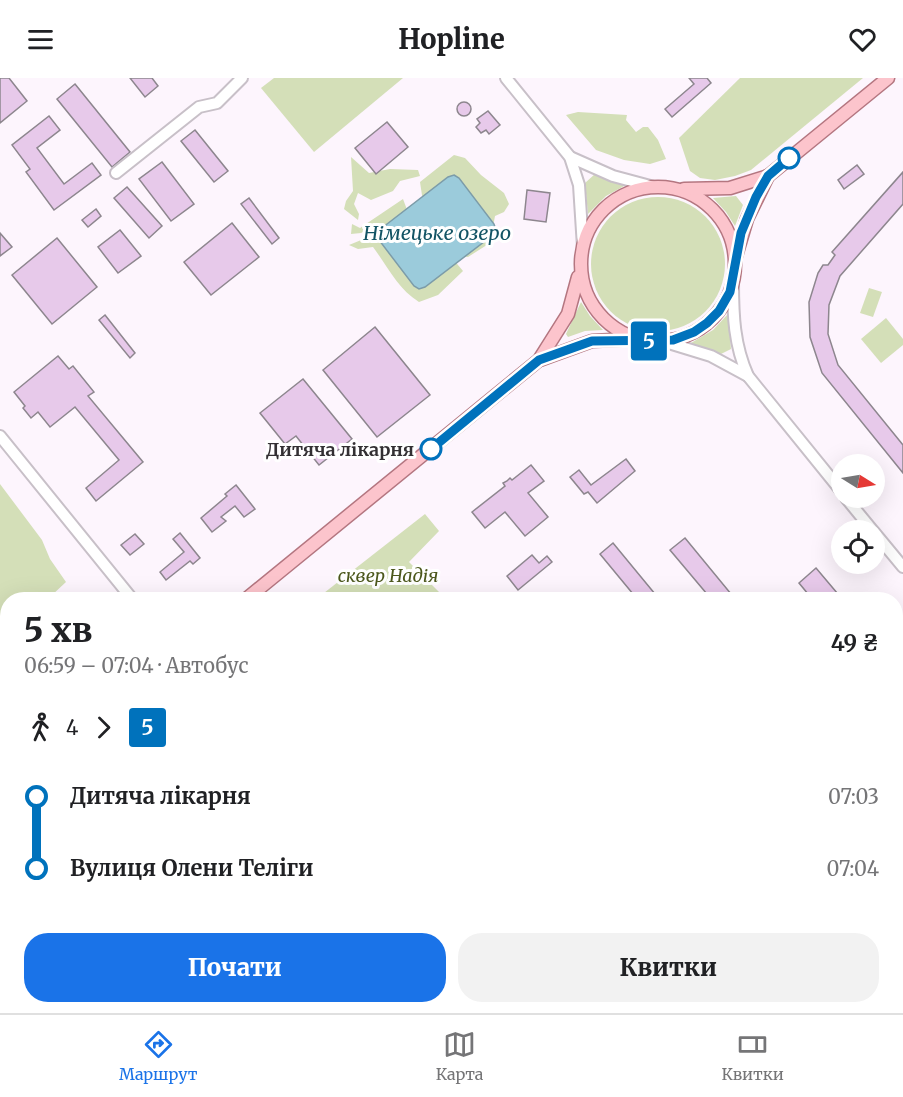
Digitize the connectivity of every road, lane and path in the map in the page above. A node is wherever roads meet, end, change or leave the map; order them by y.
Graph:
1 (242, 78) edge
2 (506, 78) edge
3 (888, 78) edge
4 (570, 157) junction
5 (116, 173) dead end
6 (768, 176) junction
7 (654, 188) junction
8 (675, 189) junction
9 (583, 247) junction
10 (735, 260) junction
11 (579, 271) junction
12 (733, 282) junction
13 (641, 339) junction
14 (662, 341) junction
15 (539, 360) junction
16 (748, 376) junction
17 (0, 436) edge
18 (831, 478) edge
19 (854, 508) edge
20 (864, 520) edge
21 (885, 545) edge
22 (903, 567) edge
23 (127, 592) edge
24 (255, 592) edge

1 - 5 street
2 - 4 street
3 - 6 main road
4 - 7 street
4 - 9 street
6 - 8 main road
6 - 10 main road
7 - 8 main road
7 - 9 main road
8 - 10 main road
9 - 11 main road
10 - 12 main road
11 - 13 main road
11 - 15 main road
12 - 14 main road
12 - 16 street
13 - 14 main road
13 - 15 main road
14 - 16 street
15 - 24 main road
16 - 18 street
17 - 23 street
19 - 20 street
21 - 22 street

